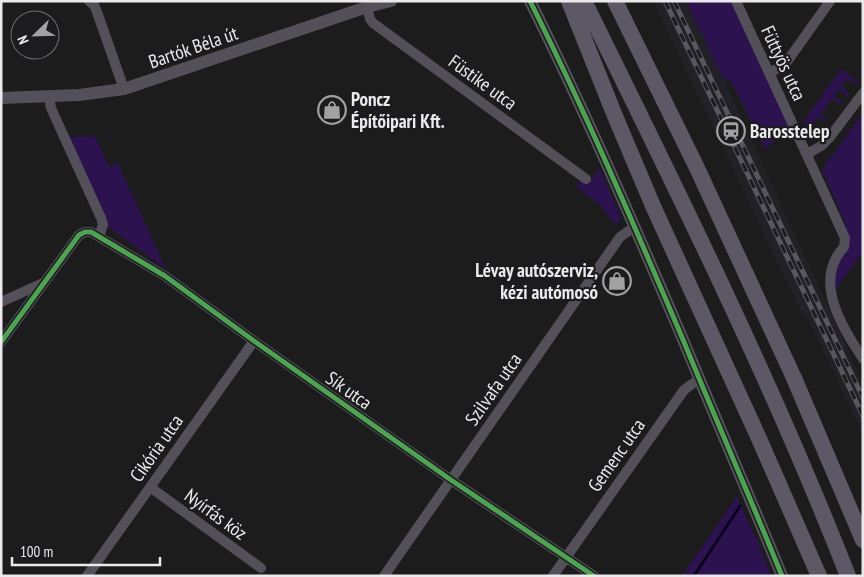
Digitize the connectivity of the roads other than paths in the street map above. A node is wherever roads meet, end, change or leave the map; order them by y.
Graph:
1 (89, 1) edge
2 (391, 1) edge
3 (530, 1) edge
4 (569, 1) edge
5 (584, 1) edge
6 (616, 1) edge
7 (736, 1) edge
8 (830, 1) edge
9 (367, 7) junction
10 (770, 73) junction
11 (124, 89) junction
12 (863, 93) edge
13 (49, 96) junction
14 (1, 98) edge
15 (807, 154) junction
16 (586, 179) dead end
17 (635, 228) junction
18 (98, 236) junction
19 (44, 283) junction
20 (1, 302) edge
21 (1, 342) edge
22 (254, 342) junction
23 (863, 359) edge
24 (700, 380) junction
25 (451, 480) junction
26 (150, 488) junction
27 (863, 540) edge
28 (566, 556) junction
29 (261, 568) dead end
30 (87, 576) edge
31 (384, 576) edge
32 (553, 576) edge
33 (594, 576) edge
34 (782, 576) edge
35 (819, 576) edge
36 (848, 576) edge

1 - 11 street
2 - 9 street, Bartók Béla út
3 - 17 street
4 - 35 highway
5 - 36 highway
6 - 27 highway
7 - 10 street, Füttyös utca
8 - 10 street
9 - 11 street, Bartók Béla út
9 - 16 street, Füstike utca
10 - 15 street, Füttyös utca
11 - 13 street, Bartók Béla út
12 - 15 street
13 - 14 street, Bartók Béla út
13 - 18 street
15 - 23 street, Füttyös utca
17 - 24 street
17 - 25 street, Szilvafa utca
18 - 19 street, Sík utca
18 - 22 street, Sík utca
19 - 20 street
19 - 21 street
22 - 25 street, Sík utca
22 - 26 street, Cikória utca
24 - 28 street, Gemenc utca
24 - 34 street
25 - 28 street, Sík utca
25 - 31 street, Szilvafa utca
26 - 29 street, Nyírfás köz
26 - 30 street, Cikória utca
28 - 32 street, Gemenc utca
28 - 33 street, Sík utca

